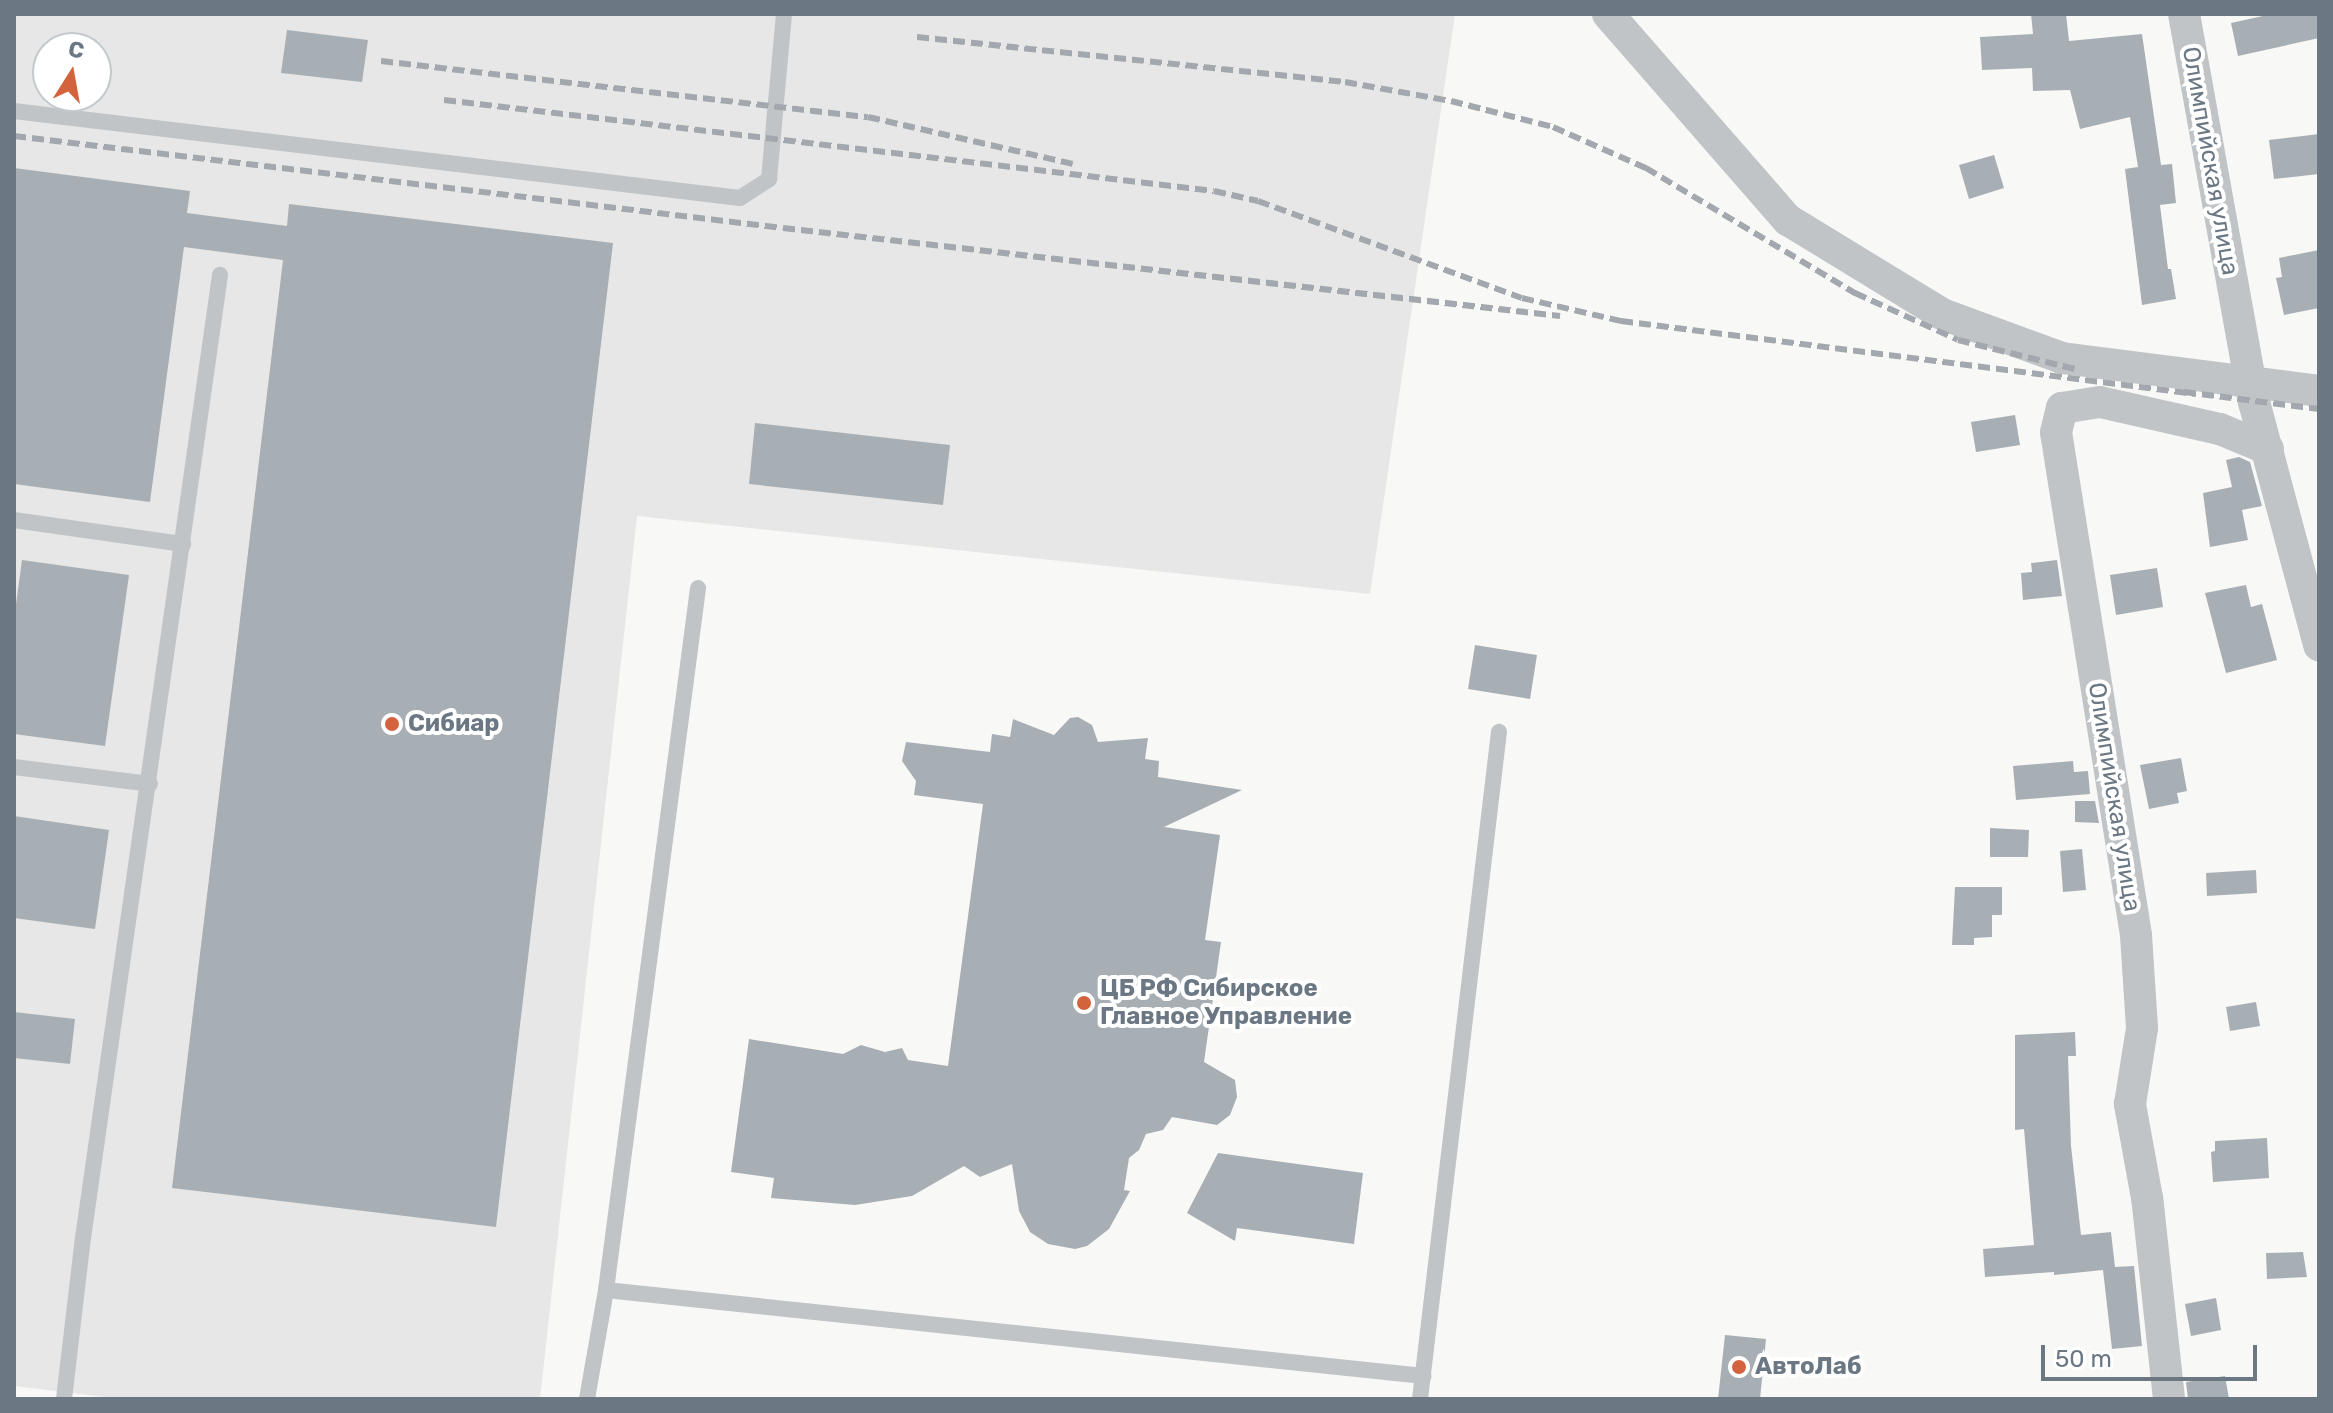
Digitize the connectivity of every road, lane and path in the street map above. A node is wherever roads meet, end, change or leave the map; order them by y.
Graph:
1 (784, 14) edge
2 (1608, 14) edge
3 (2184, 14) edge
4 (14, 111) edge
5 (220, 275) dead end
6 (2250, 385) junction
7 (2319, 391) edge
8 (2268, 449) junction
9 (14, 520) edge
10 (183, 544) junction
11 (698, 588) dead end
12 (2319, 645) edge
13 (1499, 732) dead end
14 (14, 767) edge
15 (150, 784) junction
16 (606, 1290) junction
17 (1423, 1376) junction
18 (64, 1399) edge
19 (587, 1399) edge
20 (1420, 1399) edge
21 (2169, 1399) edge

1 - 4 lane
2 - 6 street
3 - 6 street, Олимпийская улица
5 - 10 lane
6 - 7 street
6 - 8 street, Олимпийская улица
8 - 12 street, Олимпийская улица
8 - 21 street, Олимпийская улица
9 - 10 lane
10 - 15 lane
11 - 16 lane
13 - 17 lane
14 - 15 lane
15 - 18 lane
16 - 17 lane
16 - 19 lane
17 - 20 lane

